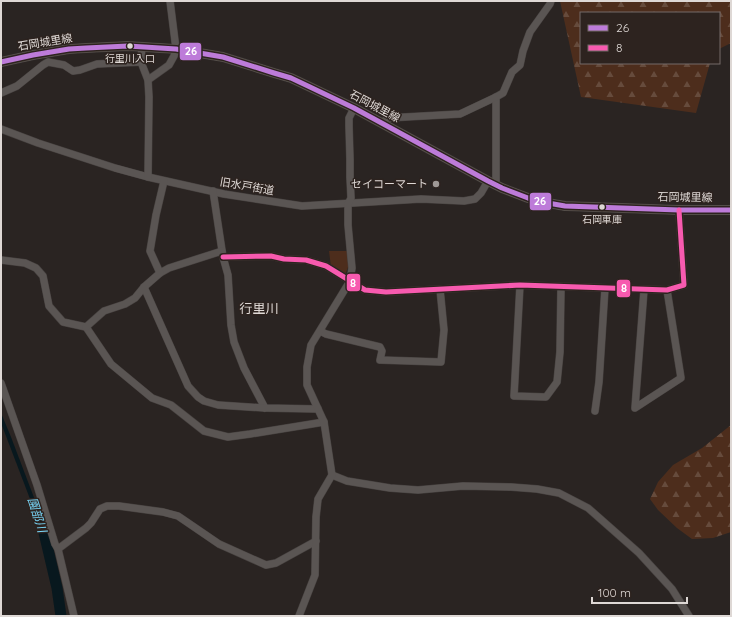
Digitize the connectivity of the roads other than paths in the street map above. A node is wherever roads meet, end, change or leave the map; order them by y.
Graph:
1 (170, 1) edge
2 (551, 1) edge
3 (142, 46) junction
4 (176, 48) junction
5 (1, 62) edge
6 (141, 62) junction
7 (148, 80) junction
8 (1, 93) edge
9 (496, 97) junction
10 (354, 108) junction
11 (382, 124) junction
12 (1, 129) edge
13 (148, 177) junction
14 (164, 181) junction
15 (492, 184) junction
16 (213, 191) junction
17 (348, 204) junction
18 (679, 210) junction
19 (731, 210) edge
20 (223, 254) junction
21 (1, 260) edge
22 (160, 273) junction
23 (350, 281) junction
24 (520, 284) junction
25 (144, 287) junction
26 (561, 287) junction
27 (605, 288) junction
28 (440, 289) junction
29 (644, 290) junction
30 (667, 290) junction
31 (86, 327) junction
32 (320, 331) junction
33 (1, 383) edge
34 (265, 408) junction
35 (318, 409) junction
36 (595, 412) dead end
37 (324, 422) junction
38 (332, 475) junction
39 (316, 541) junction
40 (58, 549) junction
41 (74, 616) edge
42 (299, 616) edge
43 (689, 616) edge

1 - 4 street
2 - 9 street
3 - 4 main road, 石岡城里線
3 - 5 main road, 石岡城里線
3 - 6 street
4 - 7 street
4 - 10 main road, 石岡城里線
6 - 7 street
6 - 8 street
7 - 13 street
9 - 11 street
9 - 15 street
10 - 11 main road, 石岡城里線
10 - 17 street
11 - 15 main road, 石岡城里線
12 - 13 street, 旧水戸街道
13 - 14 street, 旧水戸街道
14 - 16 street, 旧水戸街道
14 - 22 street
15 - 17 street, 旧水戸街道
15 - 18 main road, 石岡城里線
16 - 17 street, 旧水戸街道
16 - 20 street
17 - 23 street
18 - 19 main road, 石岡城里線
18 - 30 street
20 - 22 street
20 - 23 street
20 - 34 street
21 - 31 street
22 - 25 street
23 - 28 street
23 - 32 street
24 - 26 street
24 - 26 street
24 - 28 street
25 - 31 street
25 - 34 street
26 - 27 street
27 - 29 street
27 - 36 street
28 - 32 street
29 - 30 street
29 - 30 street
31 - 37 street
32 - 35 street
33 - 40 street
34 - 35 street
35 - 37 street
37 - 38 street
38 - 39 street
38 - 43 street
39 - 40 street
39 - 42 street
40 - 41 street

